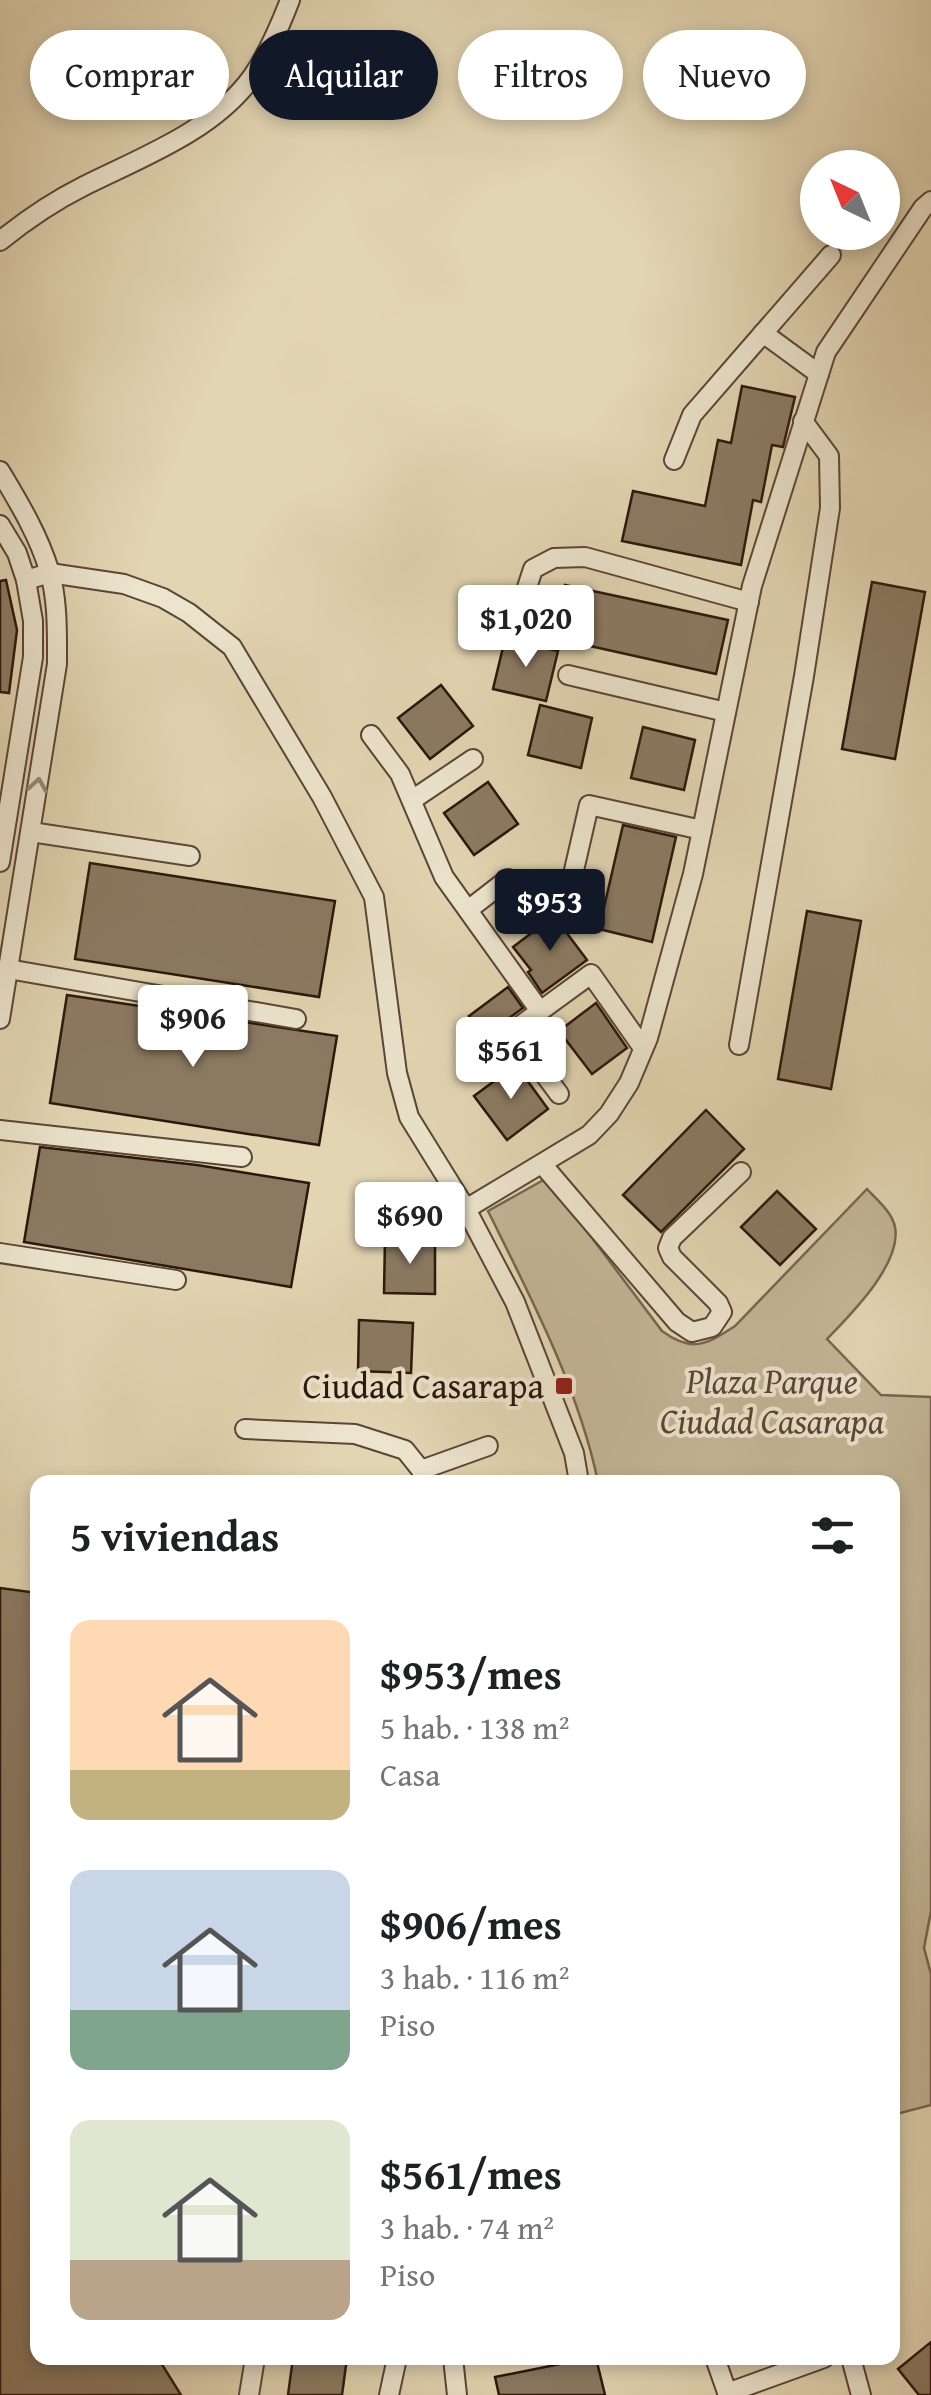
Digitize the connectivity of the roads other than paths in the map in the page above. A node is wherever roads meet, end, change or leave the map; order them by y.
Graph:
1 (290, 0) edge
2 (931, 201) edge
3 (0, 242) edge
4 (831, 255) dead end
5 (764, 332) junction
6 (819, 374) junction
7 (803, 421) junction
8 (674, 460) dead end
9 (0, 471) edge
10 (0, 525) edge
11 (50, 574) junction
12 (26, 580) junction
13 (749, 602) junction
14 (517, 618) dead end
15 (568, 675) dead end
16 (726, 712) junction
17 (372, 735) dead end
18 (473, 759) dead end
19 (412, 800) junction
20 (702, 830) junction
21 (31, 832) junction
22 (190, 856) dead end
23 (0, 862) edge
24 (508, 879) dead end
25 (572, 879) dead end
26 (468, 910) junction
27 (8, 969) junction
28 (540, 1011) junction
29 (0, 1019) edge
30 (296, 1019) dead end
31 (512, 1032) junction
32 (739, 1045) dead end
33 (644, 1048) junction
34 (480, 1055) dead end
35 (559, 1094) dead end
36 (0, 1130) edge
37 (242, 1158) dead end
38 (542, 1164) junction
39 (741, 1172) dead end
40 (466, 1209) junction
41 (0, 1253) edge
42 (176, 1280) dead end
43 (245, 1429) dead end
44 (488, 1446) dead end
45 (423, 1475) edge
46 (426, 1475) edge
47 (578, 1475) edge
48 (253, 2365) edge
49 (395, 2365) edge
50 (454, 2365) edge
51 (718, 2365) edge
52 (805, 2365) edge
53 (853, 2365) edge
54 (727, 2394) edge
55 (249, 2395) edge
56 (388, 2395) edge
57 (457, 2395) edge
58 (861, 2395) edge

1 - 3 street
2 - 6 street
4 - 5 street
5 - 6 street
5 - 8 street
6 - 7 street
7 - 13 street
7 - 32 street
9 - 11 street
10 - 12 street
11 - 12 street
21 -> 11 street
11 - 40 street
12 - 23 street
13 - 14 street
13 - 16 street
15 - 16 street
16 - 20 street
17 - 19 street
18 - 19 street
19 - 26 street
20 - 25 street
20 - 33 street
21 - 22 street
21 - 27 street
24 - 26 street
26 - 28 street
27 - 29 street
27 - 30 street
28 - 31 street
28 - 33 street
31 - 34 street
31 - 35 street
33 - 38 street
36 - 37 street
38 - 39 street
38 - 40 street
40 - 47 street
41 - 42 street
43 - 45 street
44 - 46 street
48 - 55 street
49 - 56 street
50 - 57 street
51 - 54 street
52 - 54 street
53 - 58 street

